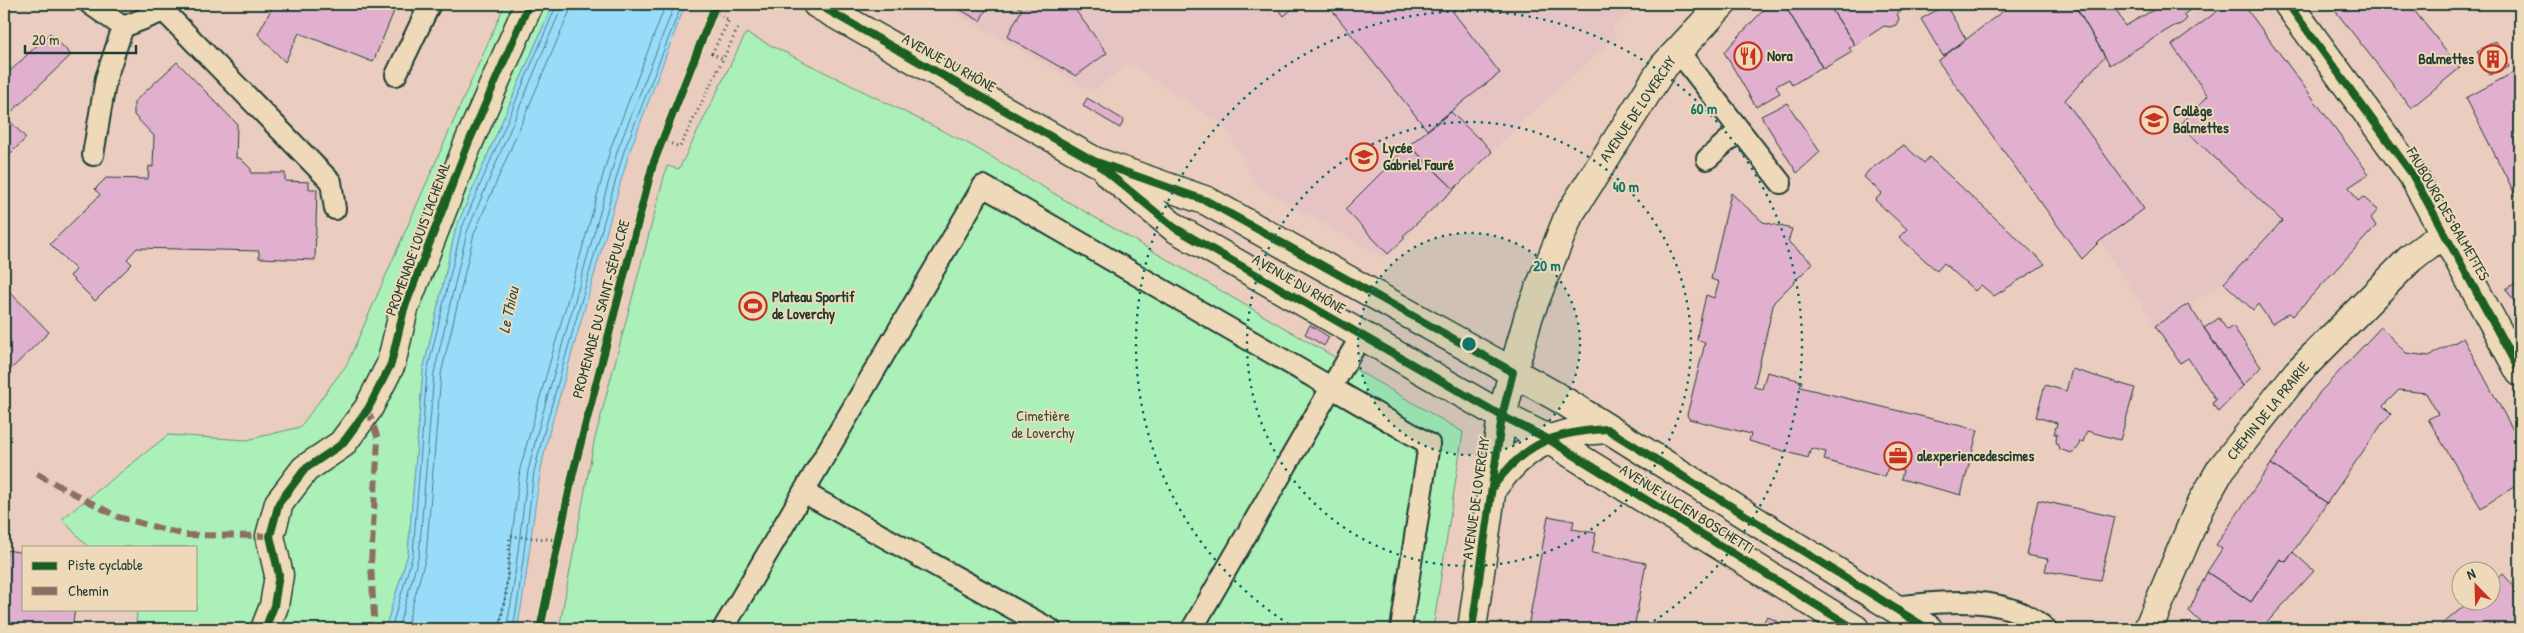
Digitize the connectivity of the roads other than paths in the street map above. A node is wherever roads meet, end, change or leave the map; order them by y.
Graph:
1 (90, 4) edge
2 (430, 4) edge
3 (529, 4) edge
4 (798, 4) edge
5 (1722, 4) edge
6 (2288, 4) edge
7 (827, 10) edge
8 (123, 27) junction
9 (1678, 51) junction
10 (396, 75) dead end
11 (1740, 130) junction
12 (93, 155) dead end
13 (1708, 159) dead end
14 (1094, 161) junction
15 (1782, 183) dead end
16 (334, 209) dead end
17 (2444, 233) junction
18 (1361, 336) junction
19 (1513, 372) junction
20 (2520, 372) edge
21 (1331, 387) junction
22 (1502, 416) junction
23 (1607, 428) junction
24 (1548, 438) junction
25 (1491, 490) junction
26 (803, 492) junction
27 (1892, 607) junction
28 (266, 629) edge
29 (723, 629) edge
30 (1050, 629) edge
31 (1192, 629) edge
32 (1401, 629) edge
33 (1472, 629) edge
34 (1855, 629) edge
35 (1928, 629) edge
36 (2046, 629) edge
37 (2148, 629) edge

1 - 8 lane
2 - 10 lane
3 - 28 street, PROMENADE LOUIS LACHENAL
4 - 7 street, AVENUE DU RHÔNE
5 - 9 street, AVENUE DE LOVERCHY
6 - 17 street, FAUBOURG DES BALMETTES
7 - 14 street, AVENUE DU RHÔNE
8 - 12 lane
8 - 16 lane
9 - 11 lane
9 - 19 street, AVENUE DE LOVERCHY
11 - 13 lane
11 - 15 lane
14 - 18 street, AVENUE DU RHÔNE
14 - 19 street, AVENUE DU RHÔNE
17 - 20 street, FAUBOURG DES BALMETTES
17 - 37 street, CHEMIN DE LA PRAIRIE
18 - 21 lane
18 - 22 street, AVENUE DU RHÔNE
19 - 22 street, AVENUE DE LOVERCHY
19 - 23 street, AVENUE LUCIEN BOSCHETTI
21 - 26 lane
21 - 31 lane
21 - 32 lane
22 - 24 street, AVENUE LUCIEN BOSCHETTI
22 - 25 street, AVENUE DE LOVERCHY
23 - 24 street
23 - 27 street, AVENUE LUCIEN BOSCHETTI
24 - 25 street
24 - 34 street, AVENUE LUCIEN BOSCHETTI
25 - 33 street, AVENUE DE LOVERCHY
26 - 29 lane
26 - 30 lane
27 - 35 street, AVENUE LUCIEN BOSCHETTI
27 - 36 lane

